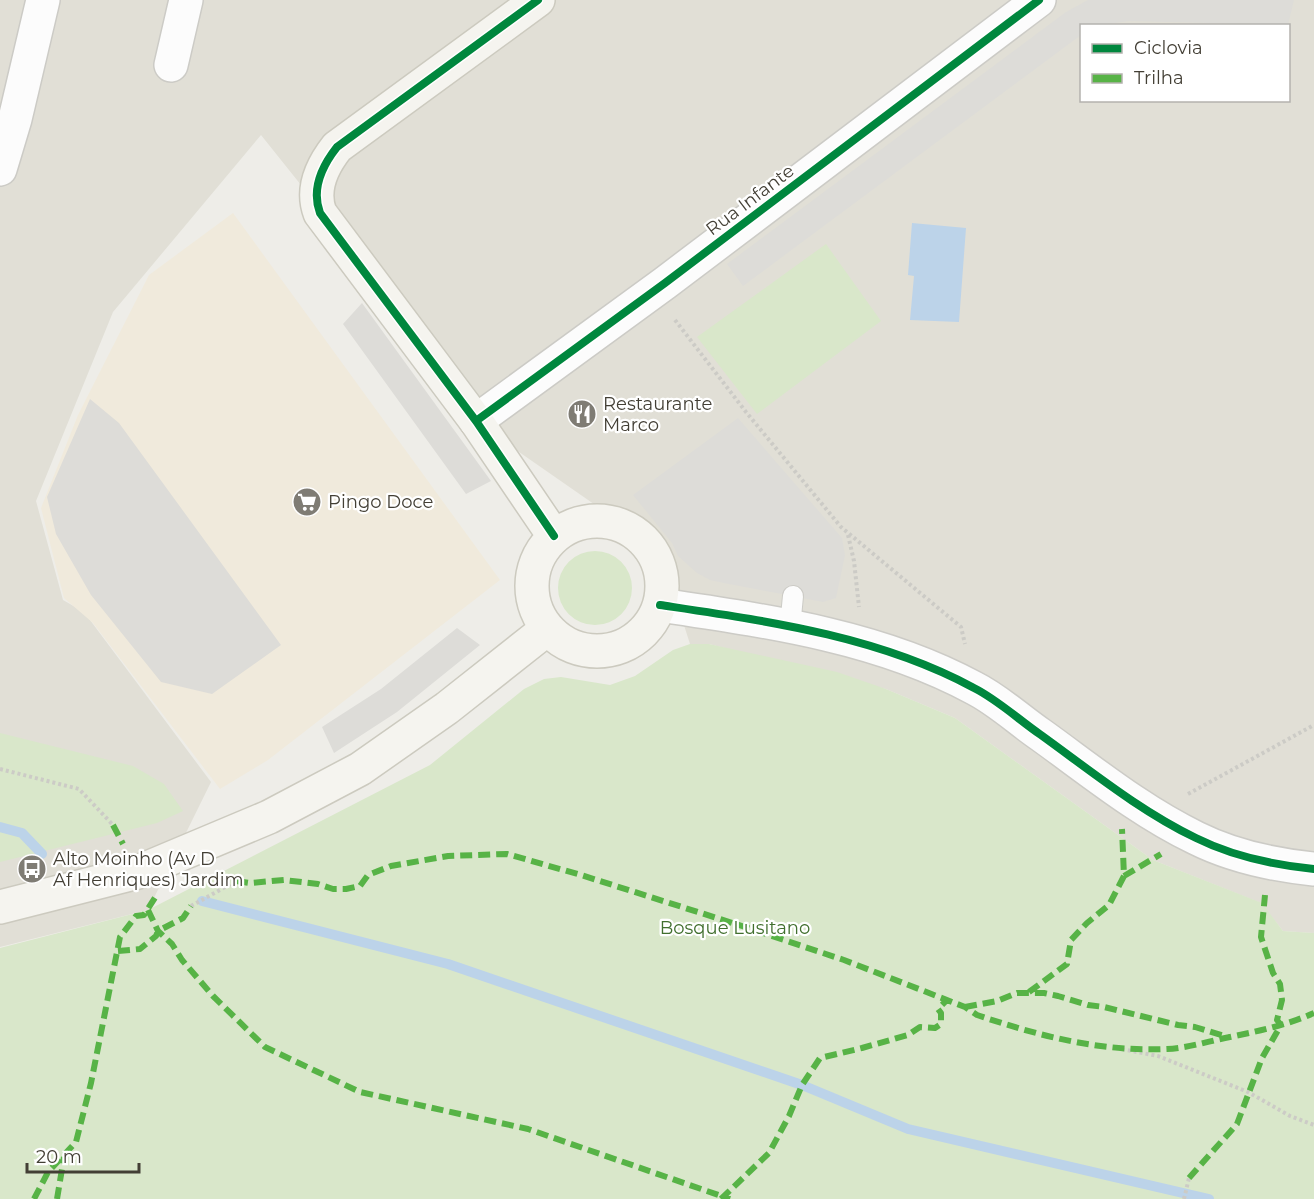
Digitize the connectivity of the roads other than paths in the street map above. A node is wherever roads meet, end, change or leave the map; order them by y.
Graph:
1 (43, 0) edge
2 (186, 0) edge
3 (538, 0) edge
4 (1039, 0) edge
5 (171, 65) dead end
6 (0, 169) edge
7 (476, 422) junction
8 (554, 536) junction
9 (660, 604) junction
10 (547, 629) junction
11 (1314, 869) edge
12 (0, 907) edge

1 - 6 street
2 - 5 street
3 - 7 street
4 - 7 street, Rua Infante
7 - 8 street
8 - 9 street
8 - 10 street
9 - 10 street
9 - 11 street
10 - 12 street

